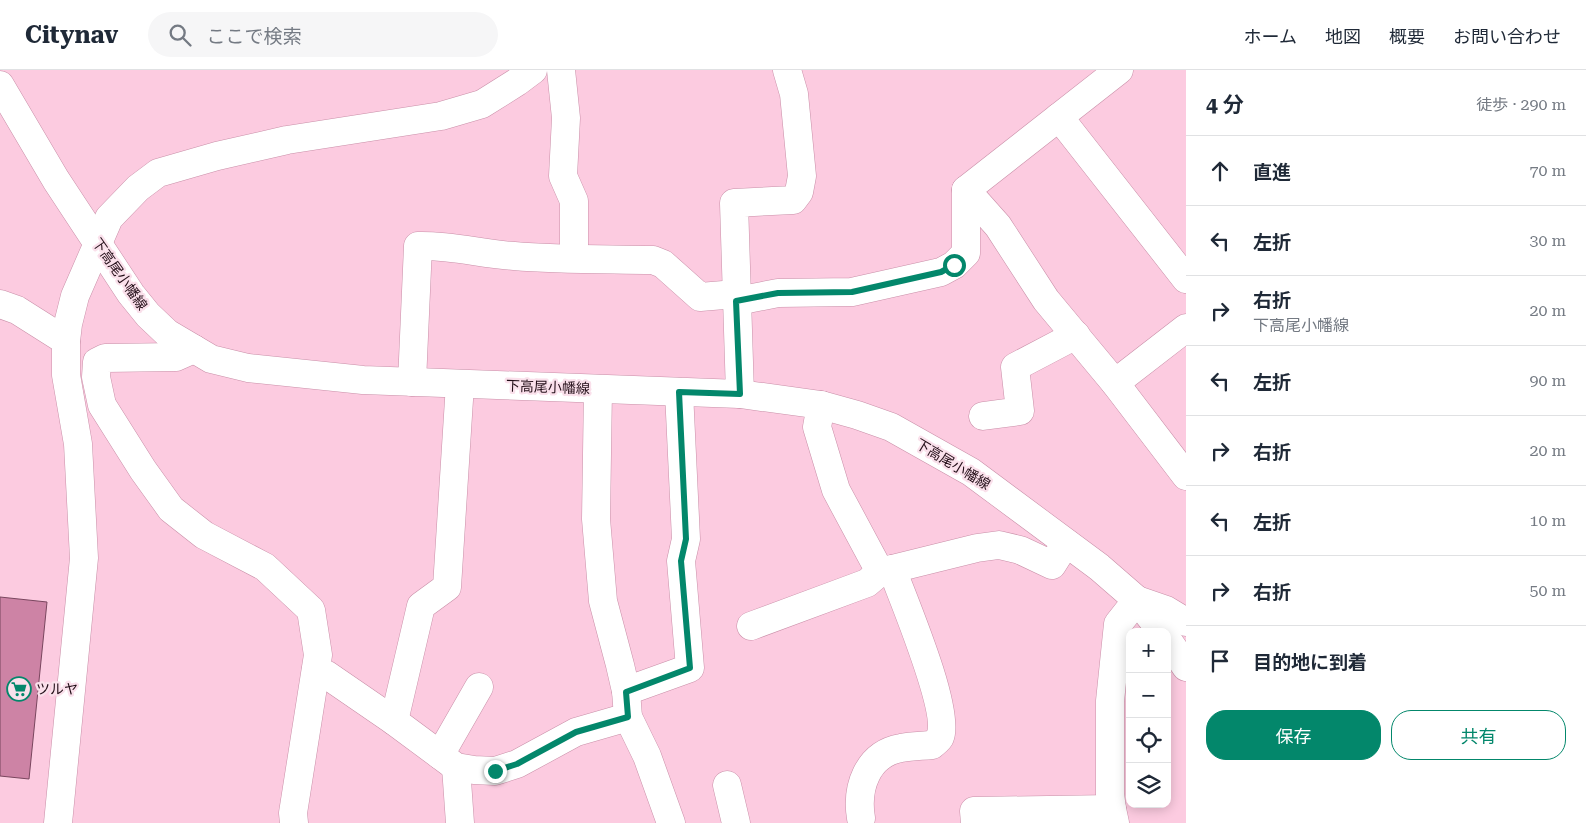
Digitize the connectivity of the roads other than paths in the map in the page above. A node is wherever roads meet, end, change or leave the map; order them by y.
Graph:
1 (533, 70) edge
2 (561, 70) edge
3 (787, 70) edge
4 (1119, 70) edge
5 (0, 85) edge
6 (1060, 117) junction
7 (966, 190) junction
8 (98, 244) junction
9 (574, 258) junction
10 (1186, 279) edge
11 (736, 298) junction
12 (0, 304) edge
13 (1186, 328) edge
14 (1076, 335) junction
15 (66, 341) junction
16 (194, 349) junction
17 (412, 382) junction
18 (1115, 383) junction
19 (460, 384) junction
20 (598, 389) junction
21 (679, 392) junction
22 (740, 394) junction
23 (821, 405) junction
24 (108, 415) junction
25 (983, 416) dead end
26 (73, 418) junction
27 (1186, 476) edge
28 (1066, 542) junction
29 (886, 570) junction
30 (1137, 600) junction
31 (1186, 622) edge
32 (751, 626) dead end
33 (1159, 628) edge
34 (1171, 645) edge
35 (1186, 667) edge
36 (316, 670) junction
37 (479, 688) dead end
38 (627, 704) junction
39 (394, 721) junction
40 (448, 761) junction
41 (727, 786) dead end
42 (1113, 816) edge
43 (1040, 817) edge
44 (861, 818) dead end
45 (58, 823) edge
46 (294, 823) edge
47 (460, 823) edge
48 (670, 823) edge
49 (736, 823) edge
50 (975, 823) edge

1 - 8 street
2 - 9 street
3 - 11 street
4 - 6 street
5 - 8 street, 下高尾小幡線
6 - 7 street
6 - 10 street
7 - 11 street
7 - 14 street
8 - 15 street
8 - 16 street, 下高尾小幡線
9 - 11 street
9 - 17 street
11 - 22 street
12 - 15 street
13 - 18 street
14 - 18 street
14 - 25 street
15 - 26 street
16 - 17 street, 下高尾小幡線
16 - 24 street
17 - 19 street, 下高尾小幡線
18 - 27 street
19 - 20 street, 下高尾小幡線
19 - 39 street
20 - 21 street, 下高尾小幡線
20 - 38 street
21 - 22 street, 下高尾小幡線
21 - 38 street
22 - 23 street, 下高尾小幡線
23 - 28 street, 下高尾小幡線
23 - 29 street
24 - 26 street
24 - 36 street
26 - 45 street
28 - 29 street
28 - 30 street, 下高尾小幡線
29 - 32 street
29 - 44 street
30 - 31 street
30 - 33 street, 下高尾小幡線
30 - 42 street
34 - 35 street
36 - 39 street
36 - 46 street
37 - 40 street
38 - 40 street
38 - 48 street
39 - 40 street
40 - 47 street
41 - 49 street
42 - 43 street
43 - 50 street

